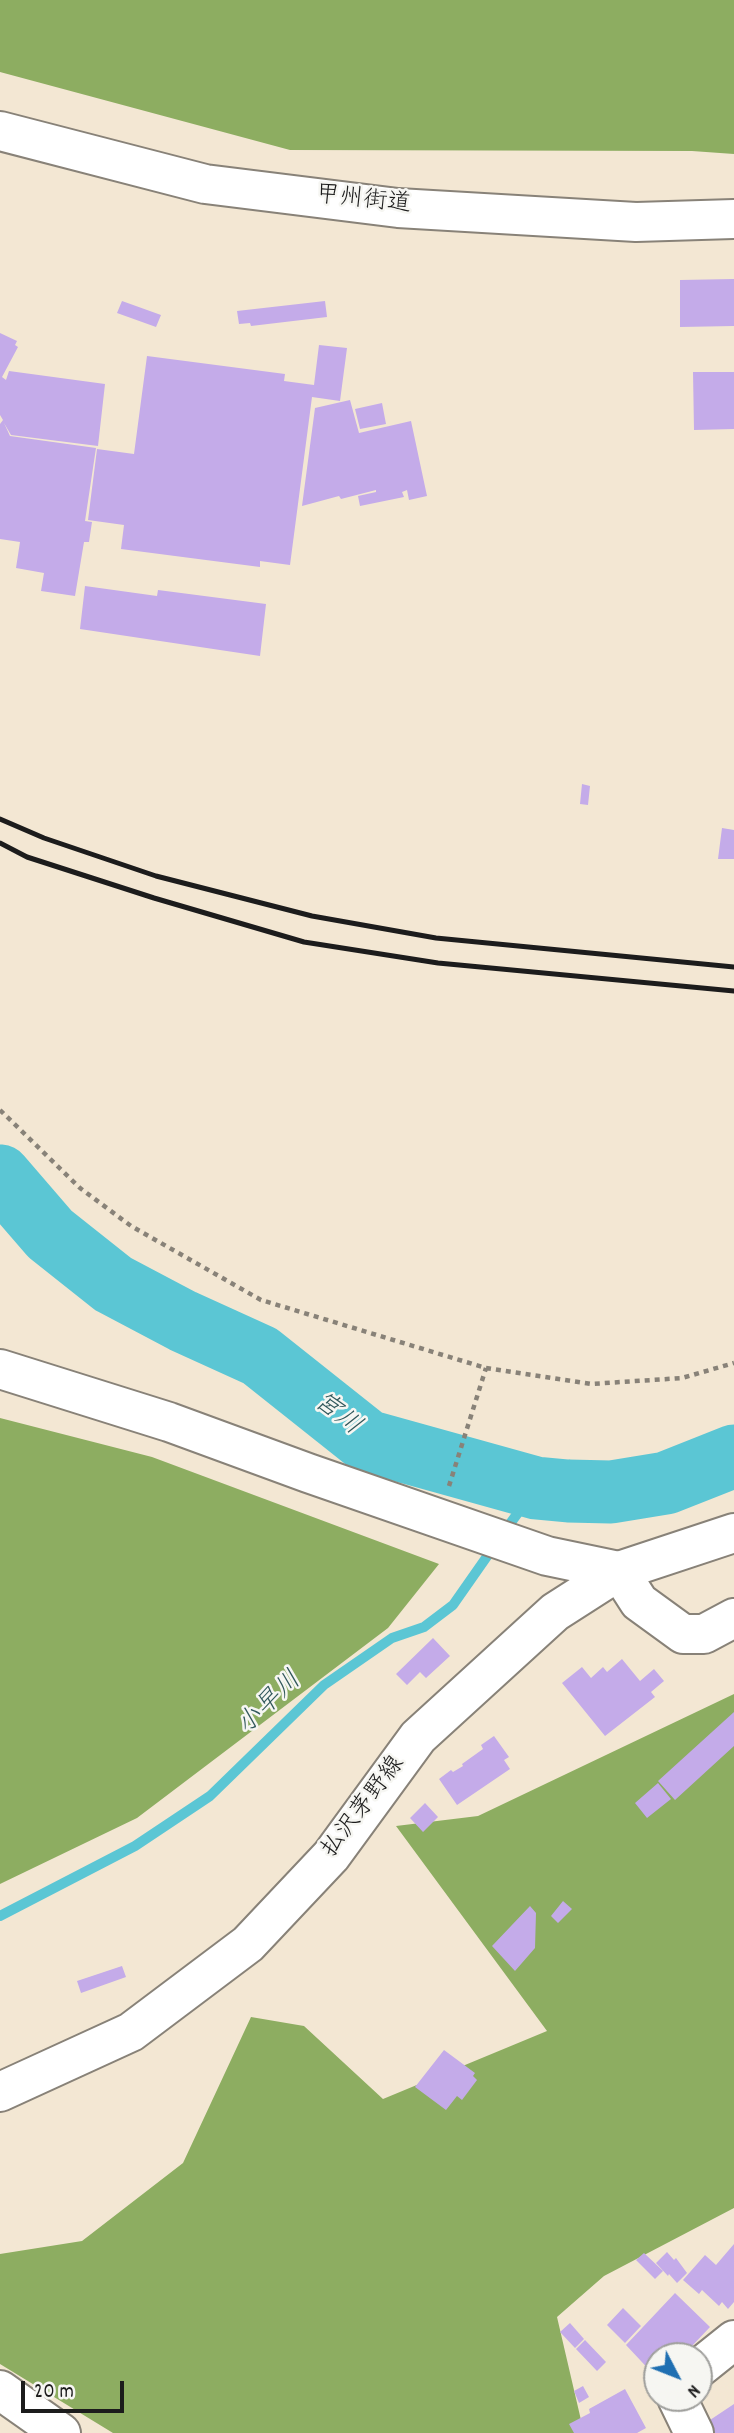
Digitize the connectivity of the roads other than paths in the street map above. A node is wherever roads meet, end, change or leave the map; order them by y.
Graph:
1 (0, 131) edge
2 (734, 219) edge
3 (0, 1369) edge
4 (734, 1533) edge
5 (619, 1571) junction
6 (734, 1618) edge
7 (0, 2092) edge
8 (734, 2340) edge
9 (713, 2357) edge
10 (0, 2390) edge
11 (684, 2412) edge
12 (61, 2433) edge
13 (694, 2433) edge

1 - 2 main road, 甲州街道
3 - 5 main road
4 - 5 main road, 払沢茅野線
5 - 6 main road
5 - 7 main road, 払沢茅野線
8 - 9 main road
10 - 12 main road
11 - 13 main road

